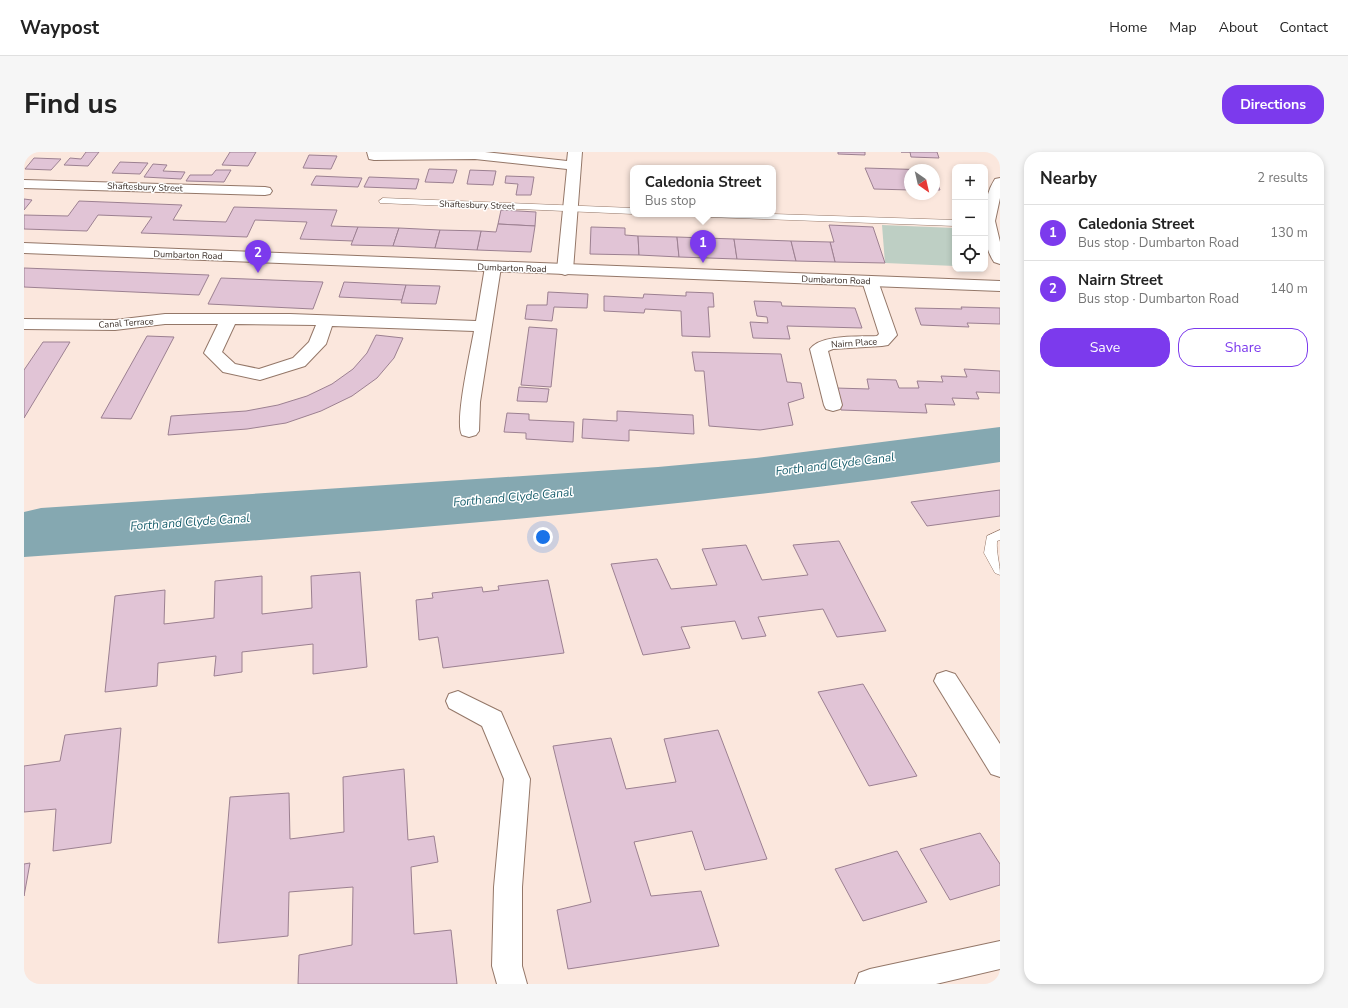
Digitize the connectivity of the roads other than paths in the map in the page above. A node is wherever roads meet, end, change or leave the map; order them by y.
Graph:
1 (374, 152) edge
2 (574, 159) edge
3 (1000, 182) edge
4 (24, 184) edge
5 (265, 191) dead end
6 (383, 201) dead end
7 (570, 209) junction
8 (988, 210) edge
9 (630, 211) edge
10 (776, 216) edge
11 (952, 223) edge
12 (988, 229) edge
13 (24, 248) edge
14 (1000, 259) edge
15 (493, 267) junction
16 (565, 270) junction
17 (870, 281) junction
18 (1000, 286) edge
19 (229, 320) junction
20 (326, 320) junction
21 (24, 324) edge
22 (484, 326) junction
23 (833, 405) dead end
24 (469, 431) dead end
25 (1000, 534) edge
26 (1000, 570) edge
27 (946, 681) dead end
28 (458, 700) dead end
29 (1000, 766) edge
30 (1000, 955) edge
31 (512, 984) edge
32 (870, 984) edge

1 - 2 street
2 - 7 street
3 - 8 street
4 - 5 street, Shaftesbury Street
6 - 7 lane, Shaftesbury Street
7 - 9 lane, Shaftesbury Street
7 - 16 street
10 - 11 lane
12 - 14 street
13 - 15 street, Dumbarton Road
15 - 16 street, Dumbarton Road
15 - 22 street
16 - 17 street, Dumbarton Road
17 - 18 street, Dumbarton Road
17 - 23 street, Nairn Place
19 - 20 street, Canal Terrace
19 - 20 street
19 - 21 street, Canal Terrace
20 - 22 street, Canal Terrace
22 - 24 street
25 - 26 lane
27 - 29 street
28 - 31 street
30 - 32 street

